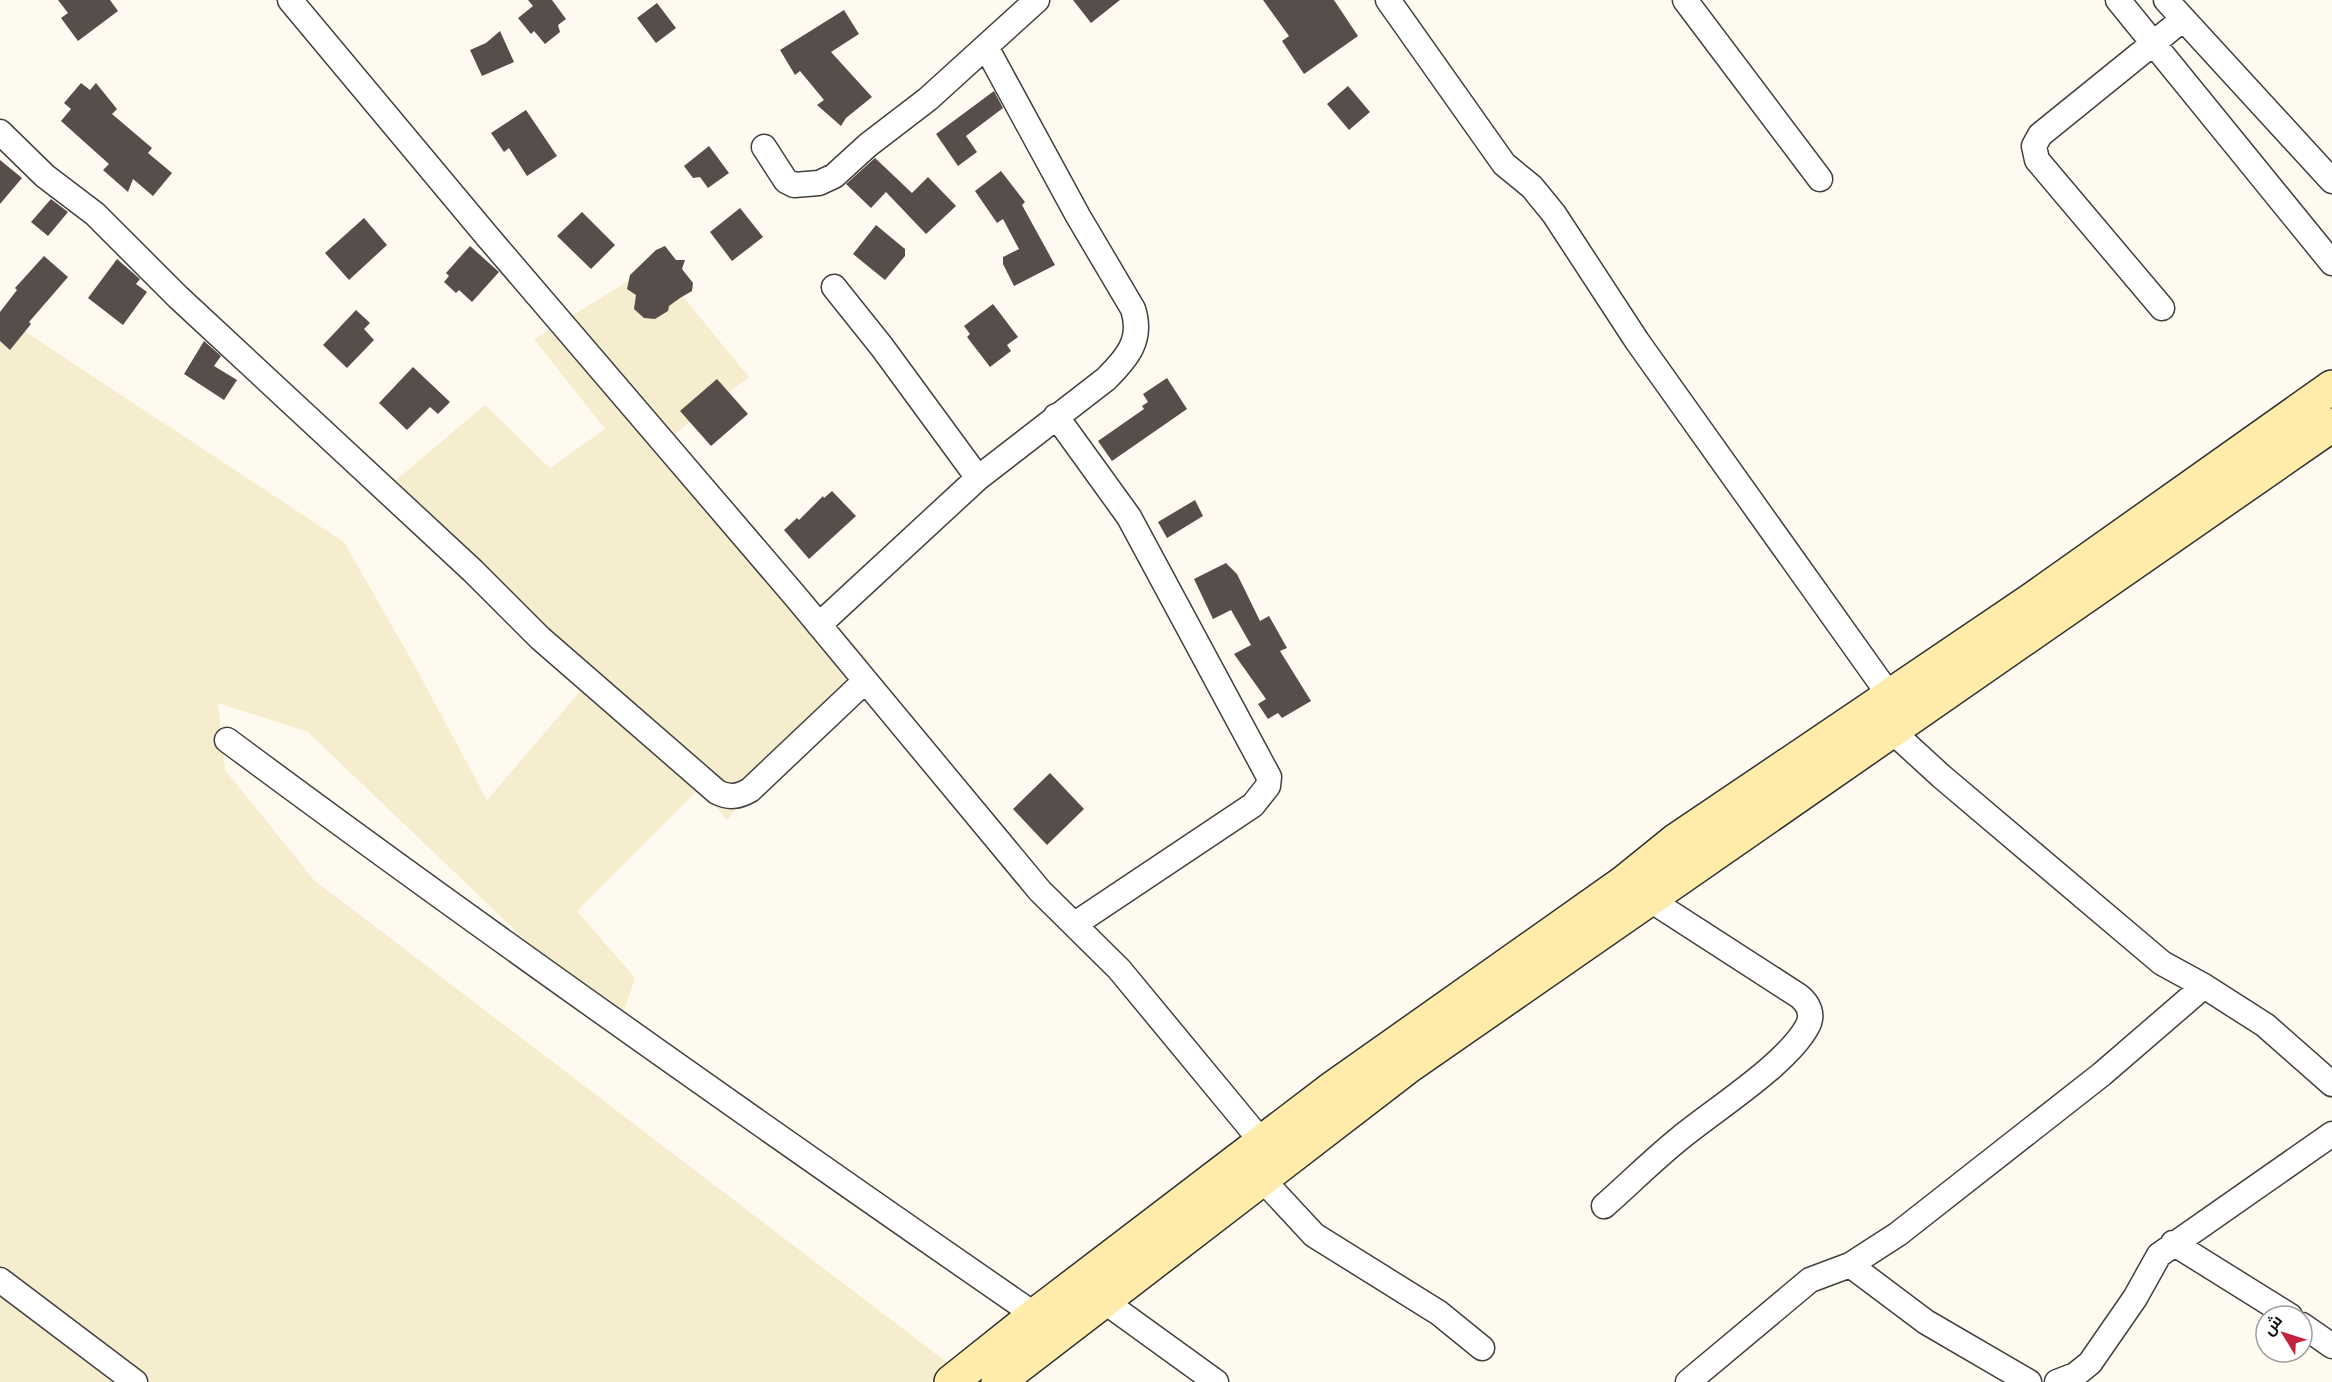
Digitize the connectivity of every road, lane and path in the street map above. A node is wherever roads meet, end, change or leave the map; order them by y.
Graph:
1 (290, 0) edge
2 (1036, 0) edge
3 (1388, 0) edge
4 (1685, 0) edge
5 (2118, 0) edge
6 (2166, 0) edge
7 (2182, 20) junction
8 (2154, 43) junction
9 (986, 47) junction
10 (0, 132) edge
11 (764, 147) dead end
12 (1820, 179) dead end
13 (2332, 181) edge
14 (2332, 263) edge
15 (834, 287) dead end
16 (2162, 308) dead end
17 (2332, 387) edge
18 (1056, 416) junction
19 (2332, 425) edge
20 (978, 478) junction
21 (819, 625) junction
22 (864, 682) junction
23 (1890, 696) junction
24 (1893, 732) junction
25 (227, 740) dead end
26 (1636, 891) junction
27 (1075, 924) junction
28 (2204, 986) junction
29 (2332, 1083) edge
30 (2332, 1134) edge
31 (1262, 1142) junction
32 (1262, 1179) junction
33 (1604, 1206) dead end
34 (2173, 1243) junction
35 (1850, 1265) junction
36 (0, 1280) edge
37 (1104, 1301) junction
38 (2271, 1304) edge
39 (1035, 1315) junction
40 (2314, 1333) edge
41 (2332, 1346) edge
42 (1482, 1348) dead end
43 (135, 1382) edge
44 (951, 1382) edge
45 (998, 1382) edge
46 (1216, 1382) edge
47 (1688, 1382) edge
48 (2029, 1382) edge
49 (2057, 1382) edge

1 - 21 street
2 - 9 street
3 - 23 street
4 - 12 street
5 - 8 street
6 - 7 street
7 - 8 street
7 - 13 street
8 - 14 street
8 - 16 street
9 - 11 street
9 - 18 street
10 - 22 street
15 - 20 street
17 - 23 main road
18 - 20 street
18 - 27 street
19 - 24 main road
20 - 21 street
21 - 22 street
22 - 27 street
23 - 26 main road
24 - 26 main road
24 - 28 street
25 - 39 street
26 - 31 main road
26 - 32 main road
26 - 33 street
27 - 31 street
28 - 29 street
28 - 35 street
30 - 34 street
31 - 39 main road
32 - 37 main road
32 - 42 street
34 - 38 street
34 - 49 street
35 - 47 street
35 - 48 street
36 - 43 street
37 - 45 main road
37 - 46 street
39 - 44 main road
40 - 41 street

